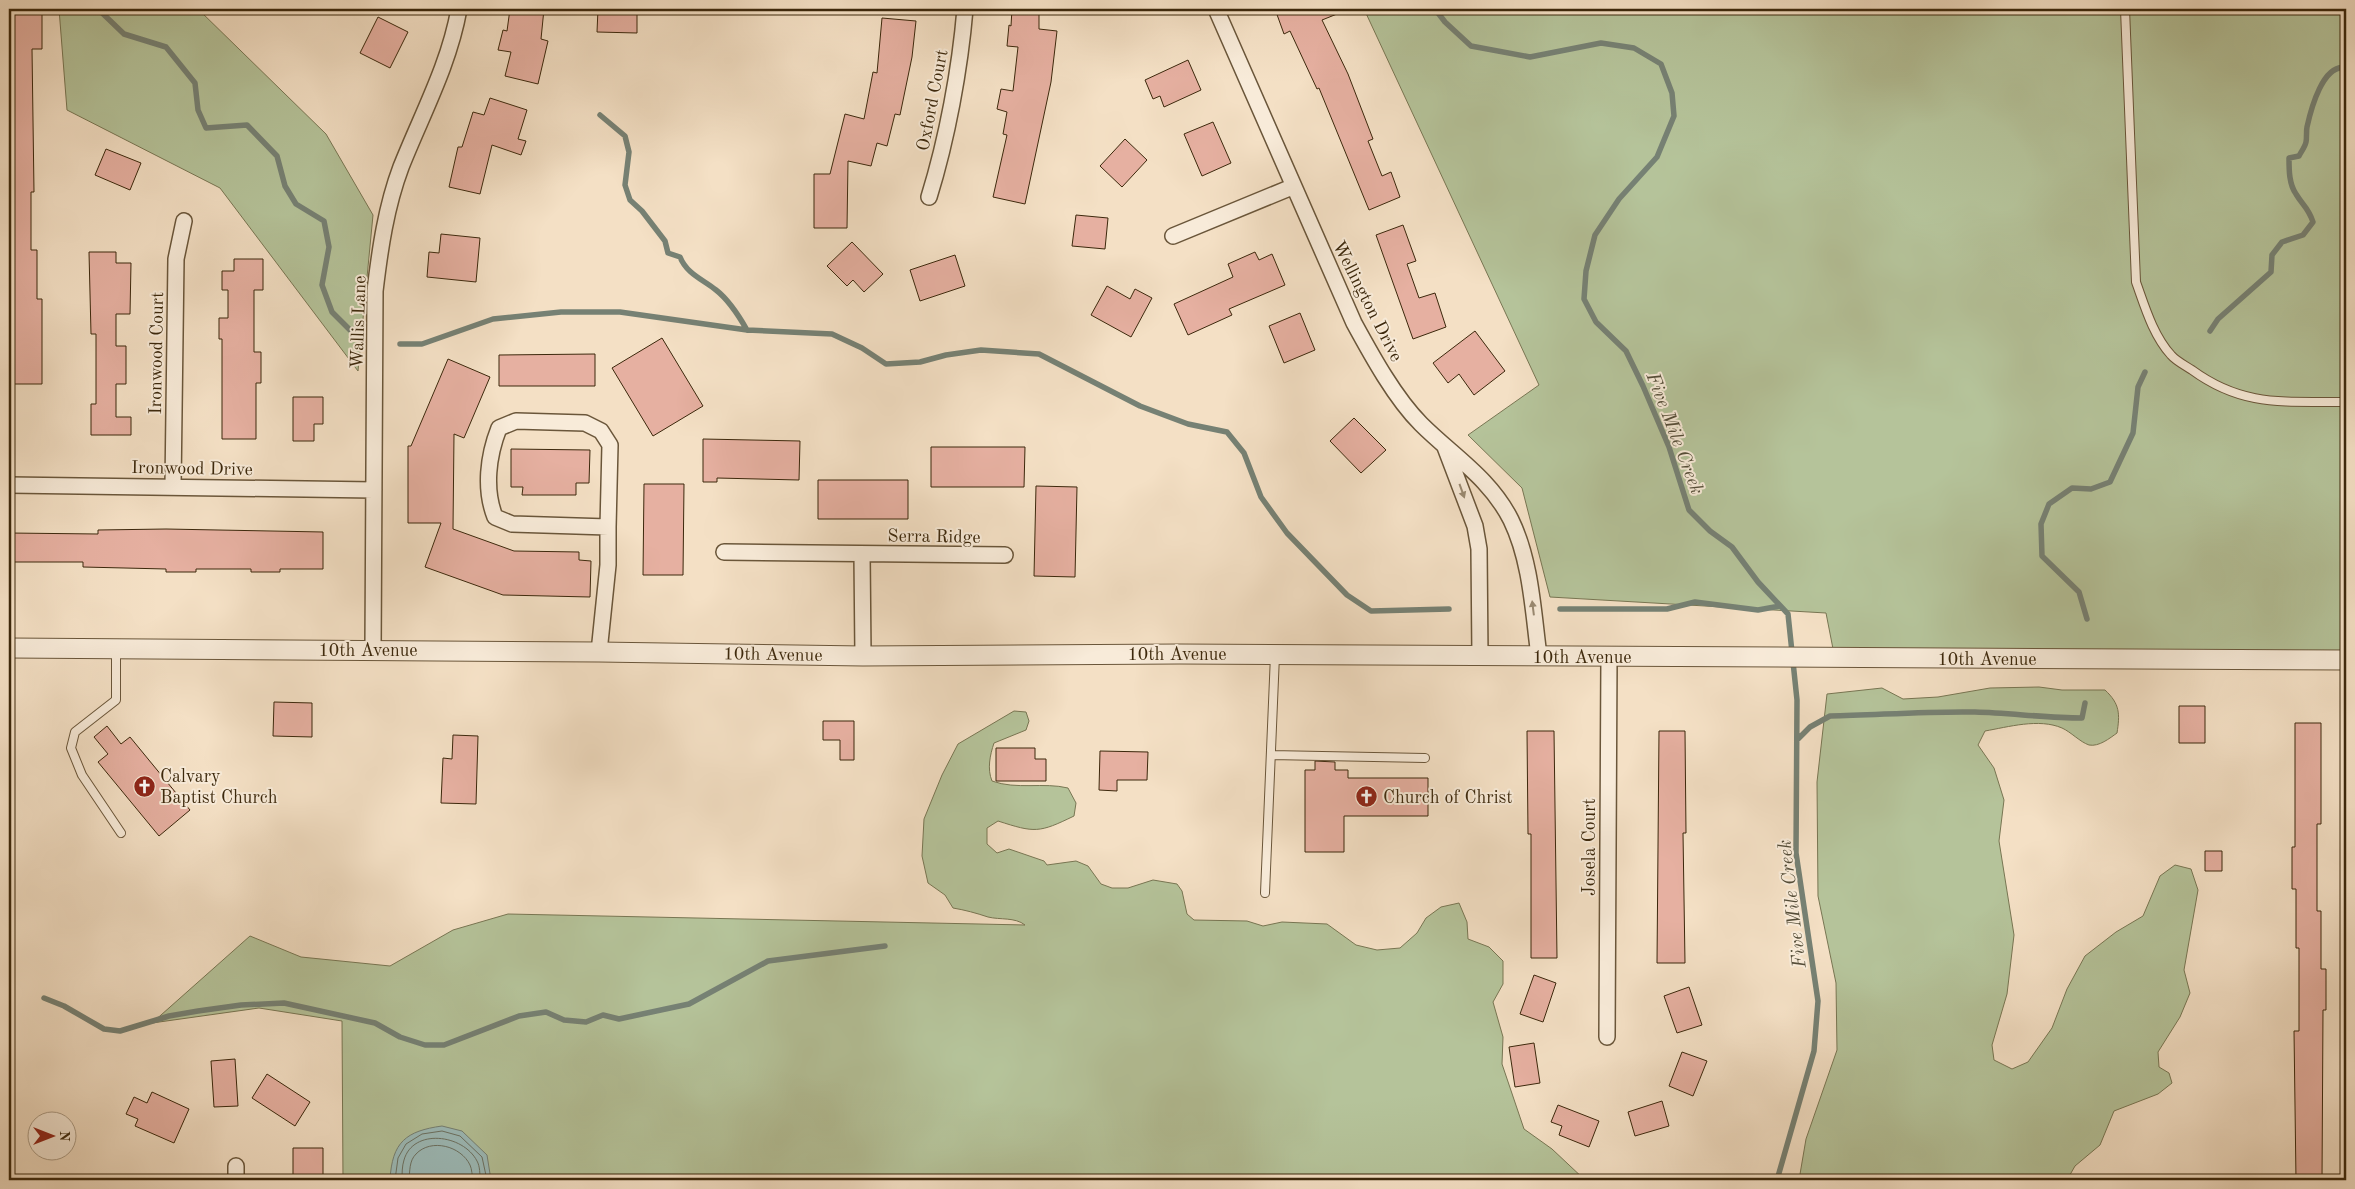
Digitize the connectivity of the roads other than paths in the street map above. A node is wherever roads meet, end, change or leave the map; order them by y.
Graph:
1 (459, 9) edge
2 (965, 9) edge
3 (1216, 9) edge
4 (2125, 9) edge
5 (1292, 187) junction
6 (929, 197) dead end
7 (184, 221) dead end
8 (1173, 236) dead end
9 (2346, 402) edge
10 (1445, 445) junction
11 (9, 485) edge
12 (174, 486) junction
13 (374, 490) junction
14 (608, 527) junction
15 (724, 552) dead end
16 (862, 554) junction
17 (1005, 555) dead end
18 (9, 648) edge
19 (116, 648) junction
20 (373, 650) junction
21 (599, 652) junction
22 (1275, 655) junction
23 (863, 656) junction
24 (1539, 656) junction
25 (1480, 657) junction
26 (1609, 657) junction
27 (2346, 660) edge
28 (1271, 755) junction
29 (1425, 758) dead end
30 (121, 834) dead end
31 (1265, 893) dead end
32 (1607, 1038) dead end

1 - 13 street, Wallis Lane
2 - 6 street, Oxford Court
3 - 5 street, Wellington Drive
4 - 9 lane
5 - 8 street
5 - 10 street, Wellington Drive
7 - 12 street, Ironwood Court
24 -> 10 street, Wellington Drive
10 -> 25 street, Wellington Drive
11 - 12 street, Ironwood Drive
12 - 13 street, Ironwood Drive
13 - 20 street, Wallis Lane
14 - 14 street
14 - 21 street
15 - 16 street, Serra Ridge
16 - 17 street, Serra Ridge
16 - 23 street, Serra Ridge
18 - 19 street, 10th Avenue
19 - 20 street, 10th Avenue
19 - 30 lane
20 - 21 street, 10th Avenue
21 - 23 street, 10th Avenue
22 - 23 street, 10th Avenue
22 - 25 street, 10th Avenue
22 - 28 lane
24 - 25 street, 10th Avenue
24 - 26 street, 10th Avenue
26 - 27 street, 10th Avenue
26 - 32 street, Josela Court
28 - 29 lane
28 - 31 lane

